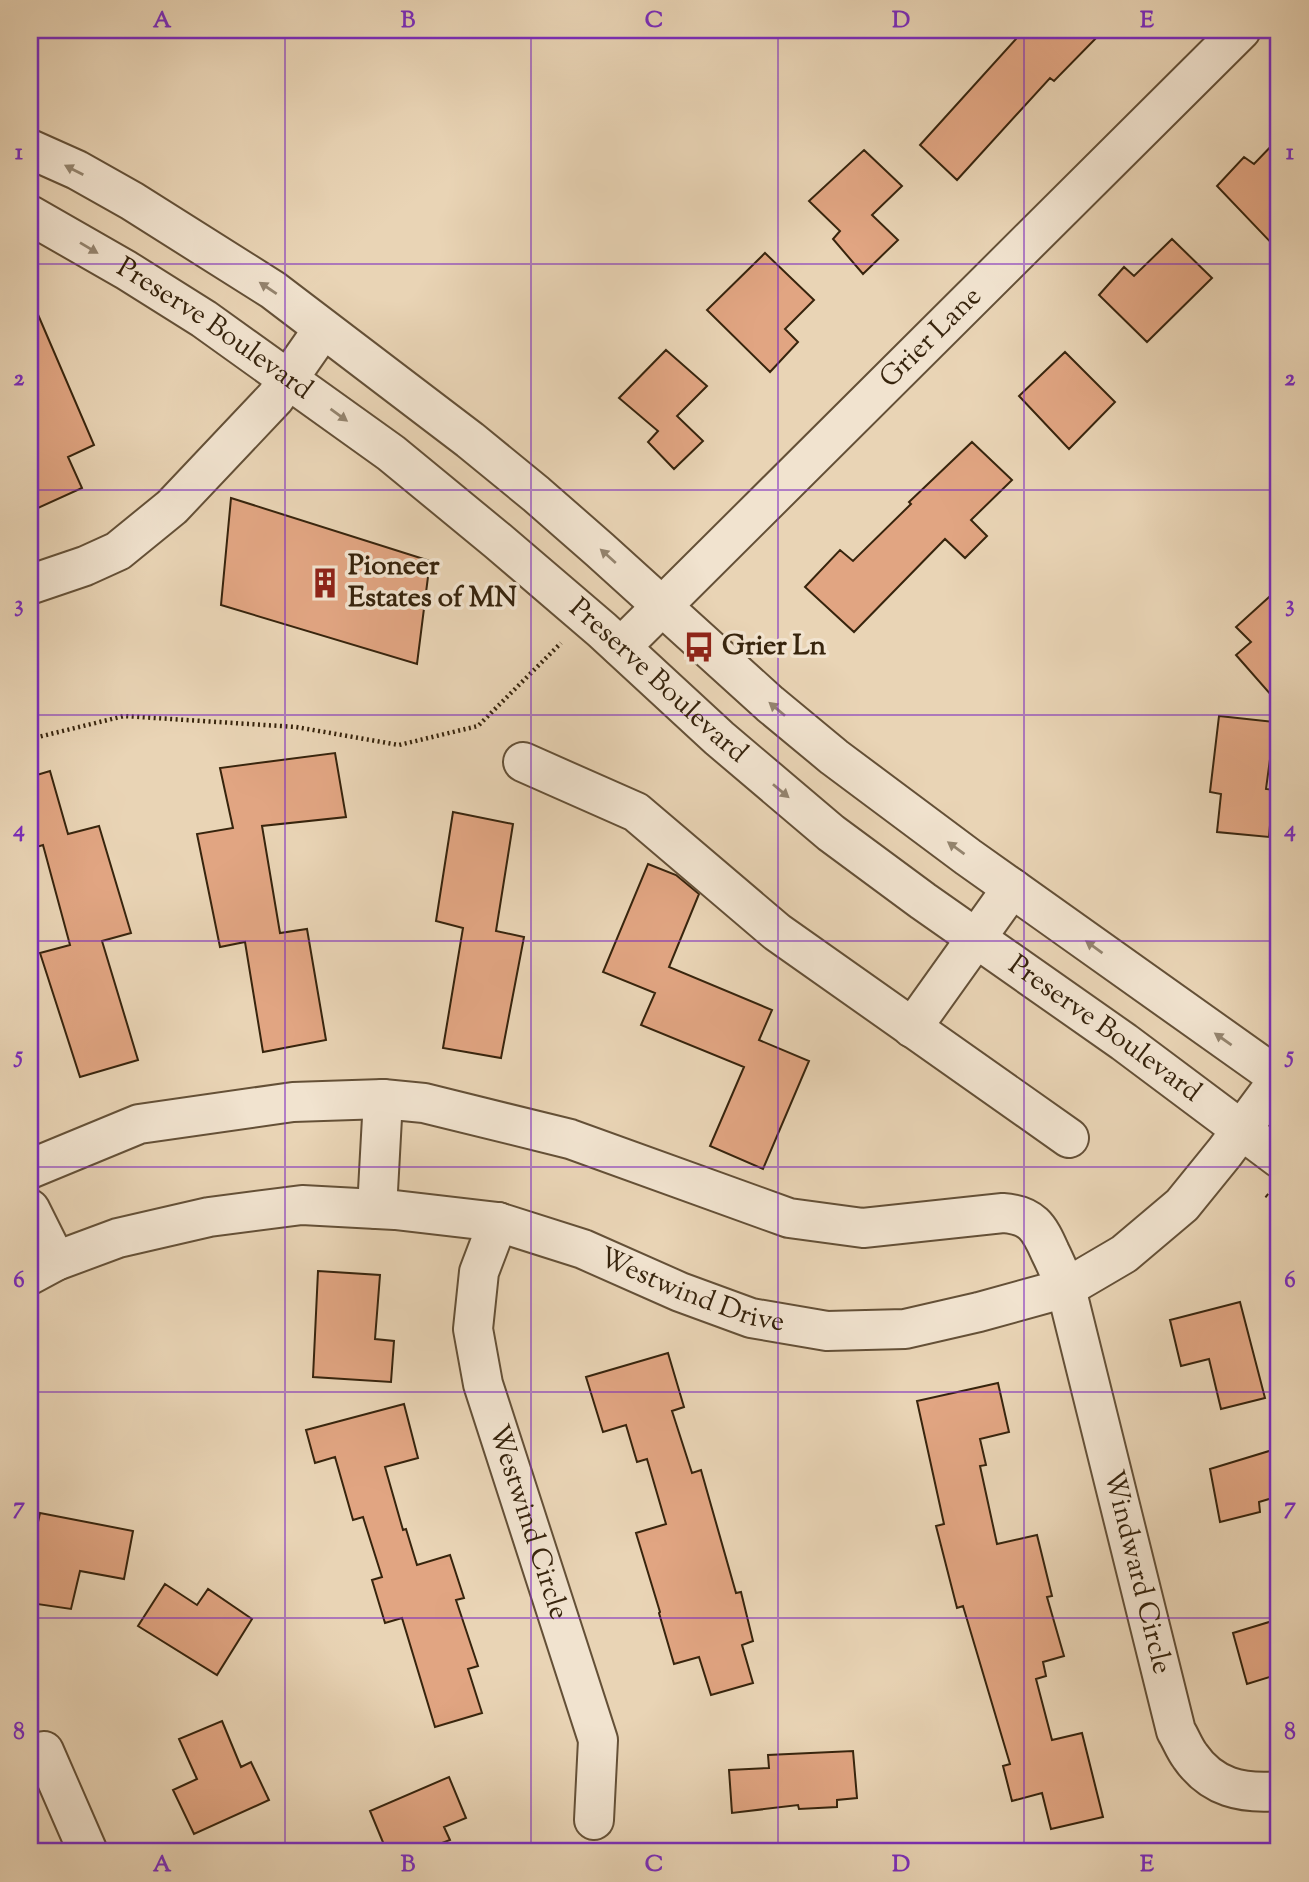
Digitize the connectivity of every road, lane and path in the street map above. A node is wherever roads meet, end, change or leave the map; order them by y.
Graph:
1 (1241, 30) edge
2 (30, 149) edge
3 (30, 215) edge
4 (323, 329) junction
5 (289, 380) junction
6 (32, 584) dead end
7 (662, 606) junction
8 (566, 638) dead end
9 (621, 647) junction
10 (30, 739) edge
11 (523, 762) dead end
12 (1012, 888) junction
13 (976, 938) junction
14 (912, 1028) junction
15 (1279, 1079) edge
16 (383, 1099) junction
17 (1242, 1131) junction
18 (1069, 1138) dead end
19 (1279, 1158) edge
20 (30, 1169) edge
21 (30, 1209) edge
22 (377, 1209) junction
23 (498, 1222) junction
24 (43, 1268) edge
25 (1066, 1288) junction
26 (44, 1751) dead end
27 (1279, 1791) edge
28 (594, 1820) dead end
29 (88, 1852) edge

1 - 7 street, Grier Lane
4 -> 2 street
3 -> 5 street, Preserve Boulevard
4 - 5 street
7 -> 4 street
5 - 6 street
5 -> 9 street, Preserve Boulevard
7 - 9 street, Grier Lane
12 -> 7 street
8 - 10 path
9 -> 13 street, Preserve Boulevard
11 - 14 street
12 - 13 street
15 -> 12 street
13 - 14 street
13 - 17 street, Preserve Boulevard
14 - 18 street
15 - 17 street, Westwind Drive
16 - 20 street, Windward Circle
16 - 22 street
16 - 25 street, Windward Circle
17 - 19 street, Preserve Boulevard
17 - 25 street, Westwind Drive
21 - 24 street
22 - 23 street, Westwind Drive
22 - 24 street, Westwind Drive
23 - 25 street, Westwind Drive
23 - 28 street, Westwind Circle
25 - 27 street, Windward Circle
26 - 29 street

